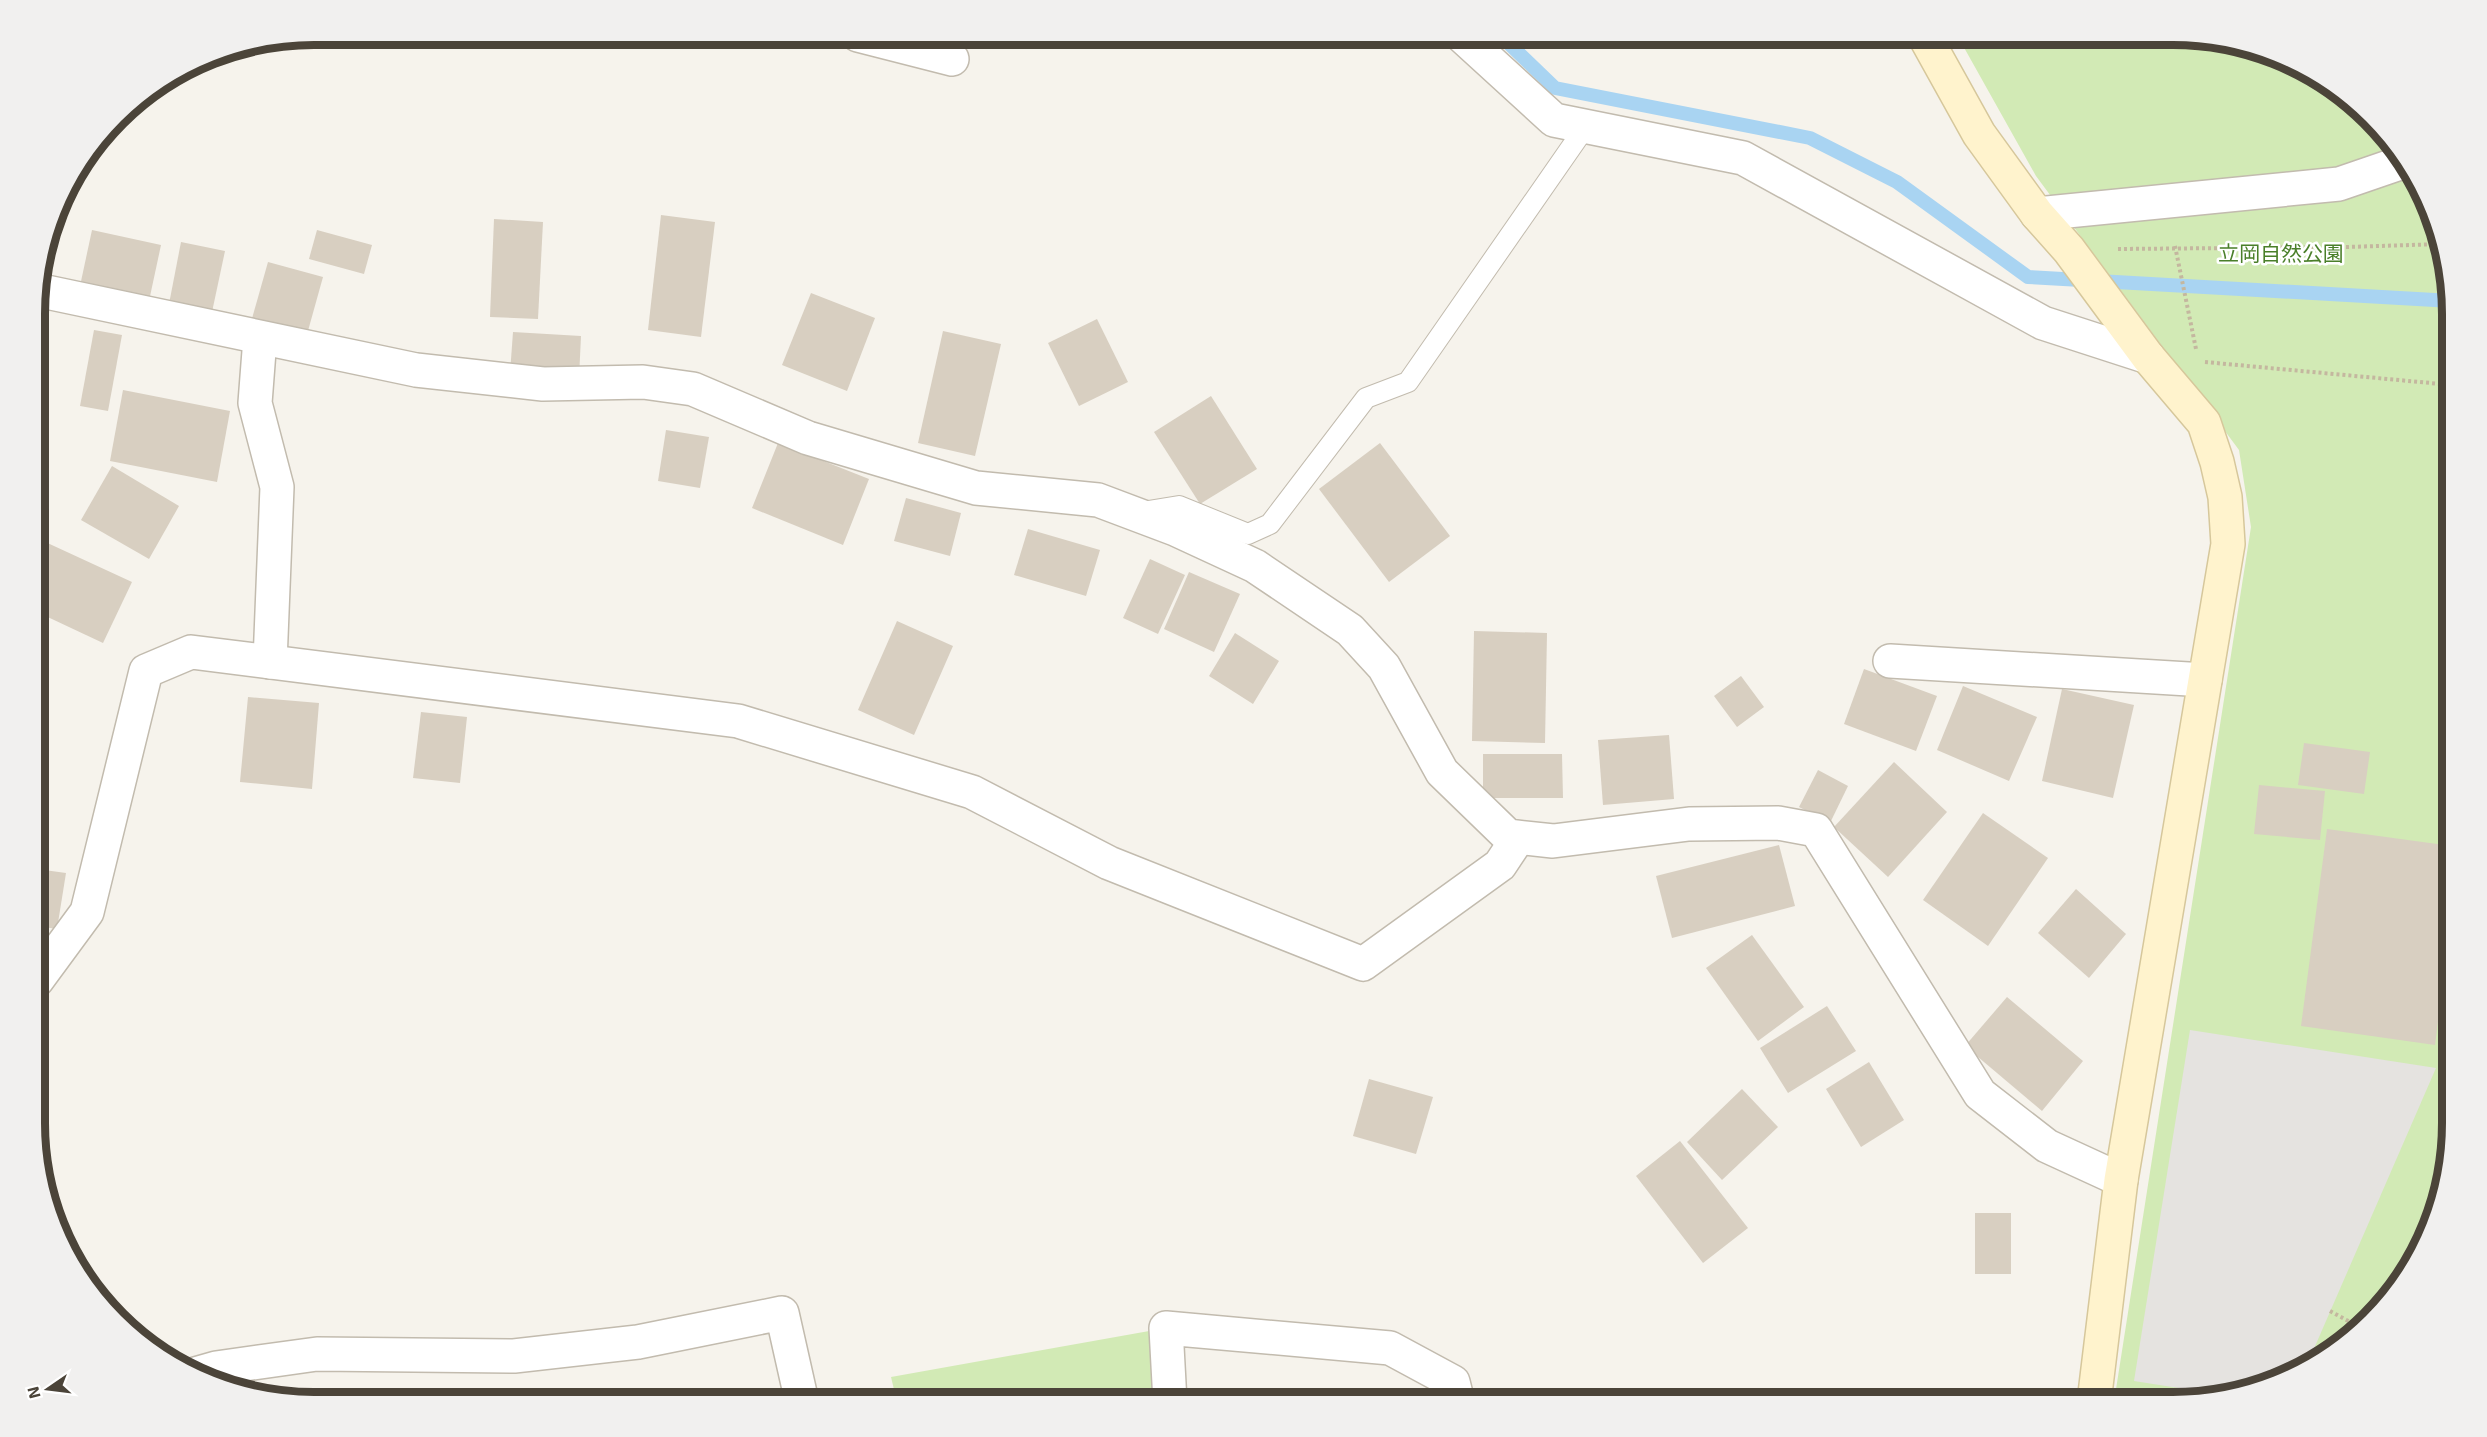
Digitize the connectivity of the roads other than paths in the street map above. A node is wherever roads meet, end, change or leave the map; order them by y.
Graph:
1 (899, 45) edge
2 (1473, 45) edge
3 (1930, 45) edge
4 (952, 59) dead end
5 (1586, 126) junction
6 (2396, 164) edge
7 (2037, 214) junction
8 (46, 292) edge
9 (260, 338) junction
10 (2148, 357) junction
11 (1134, 514) junction
12 (1890, 661) dead end
13 (270, 662) junction
14 (2205, 680) junction
15 (1518, 838) junction
16 (45, 969) edge
17 (2121, 1180) junction
18 (209, 1370) edge
19 (800, 1392) edge
20 (1169, 1392) edge
21 (1455, 1392) edge
22 (2095, 1392) edge

1 - 4 street
2 - 5 street
3 - 7 street
5 - 10 street
5 - 11 lane
6 - 7 street
7 - 10 street
8 - 9 street
9 - 11 street
9 - 13 street
10 - 14 street
11 - 15 street
12 - 14 street
13 - 15 street
13 - 16 street
14 - 17 street
15 - 17 street
17 - 22 street
18 - 19 street
20 - 21 street

